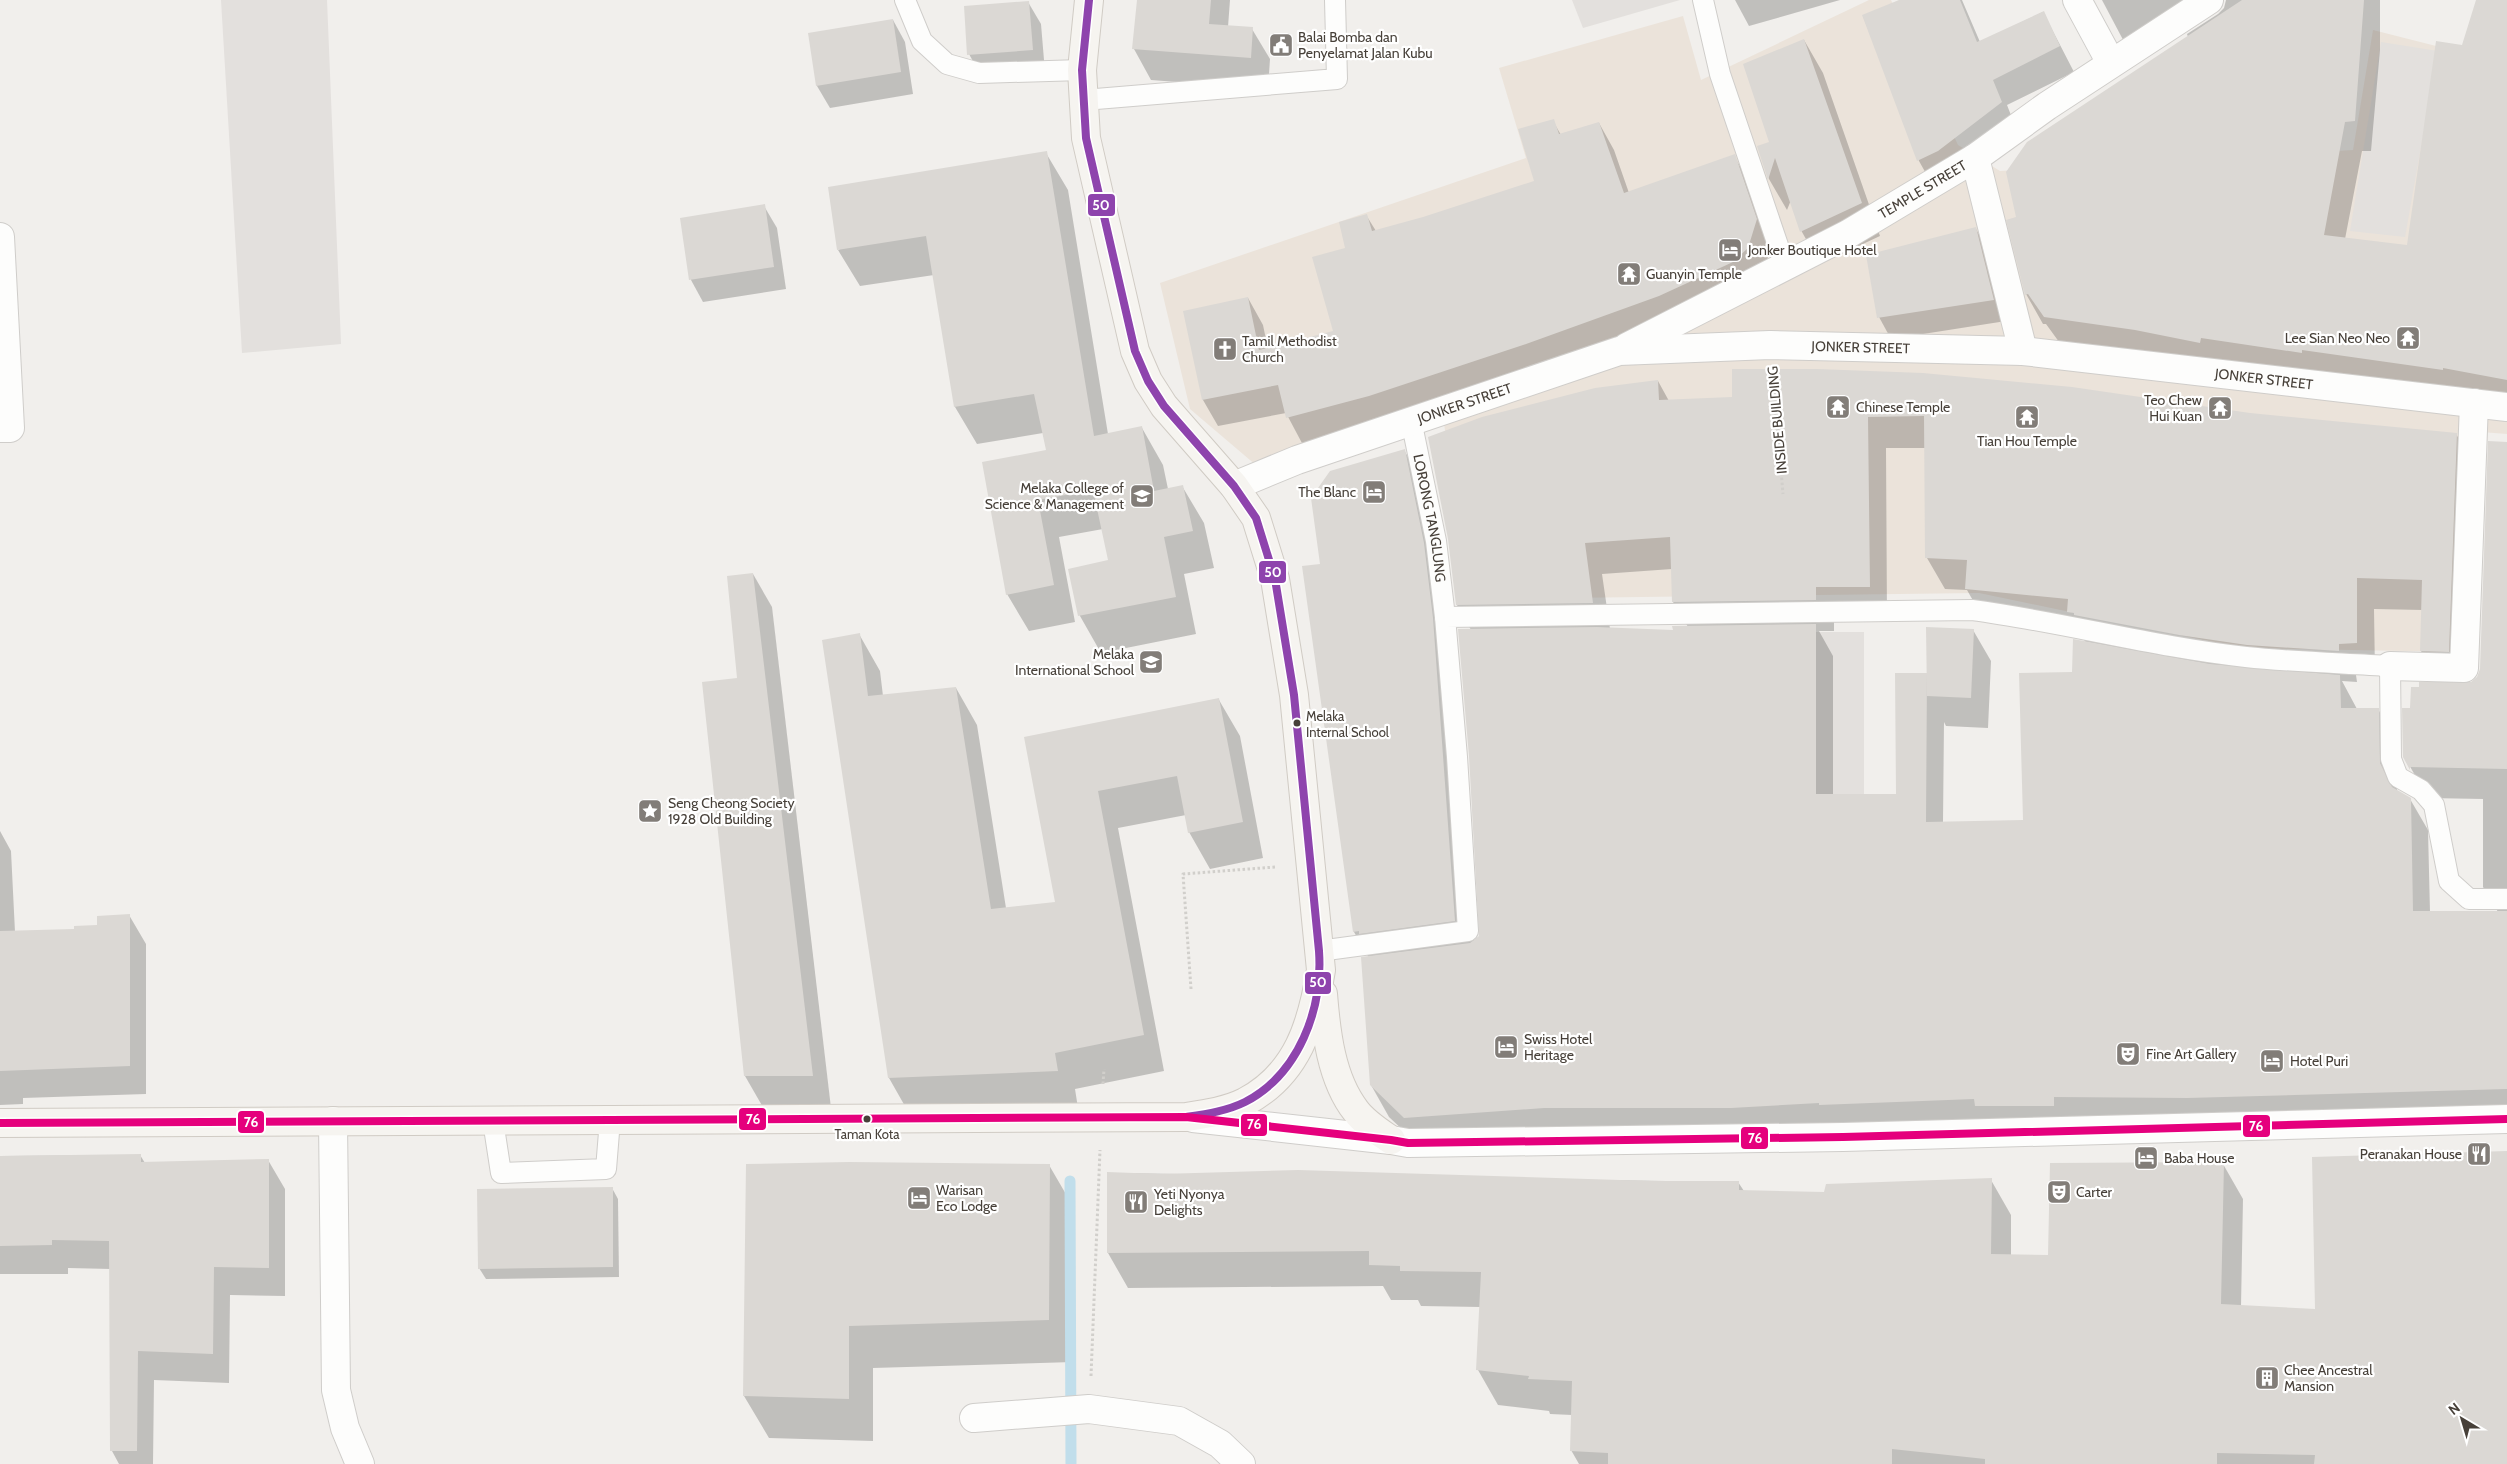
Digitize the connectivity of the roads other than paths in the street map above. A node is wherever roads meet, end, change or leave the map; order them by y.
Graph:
1 (904, 0) edge
2 (1089, 0) edge
3 (1335, 0) edge
4 (1703, 0) edge
5 (2077, 0) edge
6 (2209, 0) edge
7 (2111, 63) junction
8 (1082, 70) junction
9 (1084, 100) junction
10 (1975, 158) junction
11 (0, 237) edge
12 (1785, 266) junction
13 (2023, 351) junction
14 (1619, 352) junction
15 (2474, 403) junction
16 (2507, 407) edge
17 (1411, 420) junction
18 (5, 428) edge
19 (1234, 486) junction
20 (1445, 617) junction
21 (2390, 666) junction
22 (2507, 899) edge
23 (1320, 961) junction
24 (1186, 1117) junction
25 (2507, 1119) edge
26 (610, 1120) junction
27 (333, 1121) junction
28 (493, 1121) junction
29 (0, 1123) edge
30 (1392, 1140) junction
31 (974, 1418) dead end
32 (360, 1464) edge
33 (1240, 1464) edge

1 - 8 lane
2 - 8 main road
3 - 9 lane
4 - 12 lane
5 - 7 street
6 - 7 street, TEMPLE STREET
7 - 10 street, TEMPLE STREET
8 - 9 main road
9 - 19 main road
10 - 12 street, TEMPLE STREET
10 - 13 street
11 - 18 street
12 - 14 street, TEMPLE STREET
13 - 14 street, JONKER STREET
13 - 15 street, JONKER STREET
14 - 17 street, JONKER STREET
15 - 16 street, JONKER STREET
15 - 21 street
17 - 19 street, JONKER STREET
17 - 20 lane, LORONG TANGLUNG
19 - 23 main road
20 - 21 lane
20 - 23 lane, LORONG TANGLUNG
21 - 22 lane
23 - 24 main road
23 - 30 main road
24 - 26 main road
24 - 30 street
25 - 30 street
26 - 28 main road
26 - 28 lane
27 - 28 main road
27 - 29 main road
27 - 32 street
31 - 33 street

